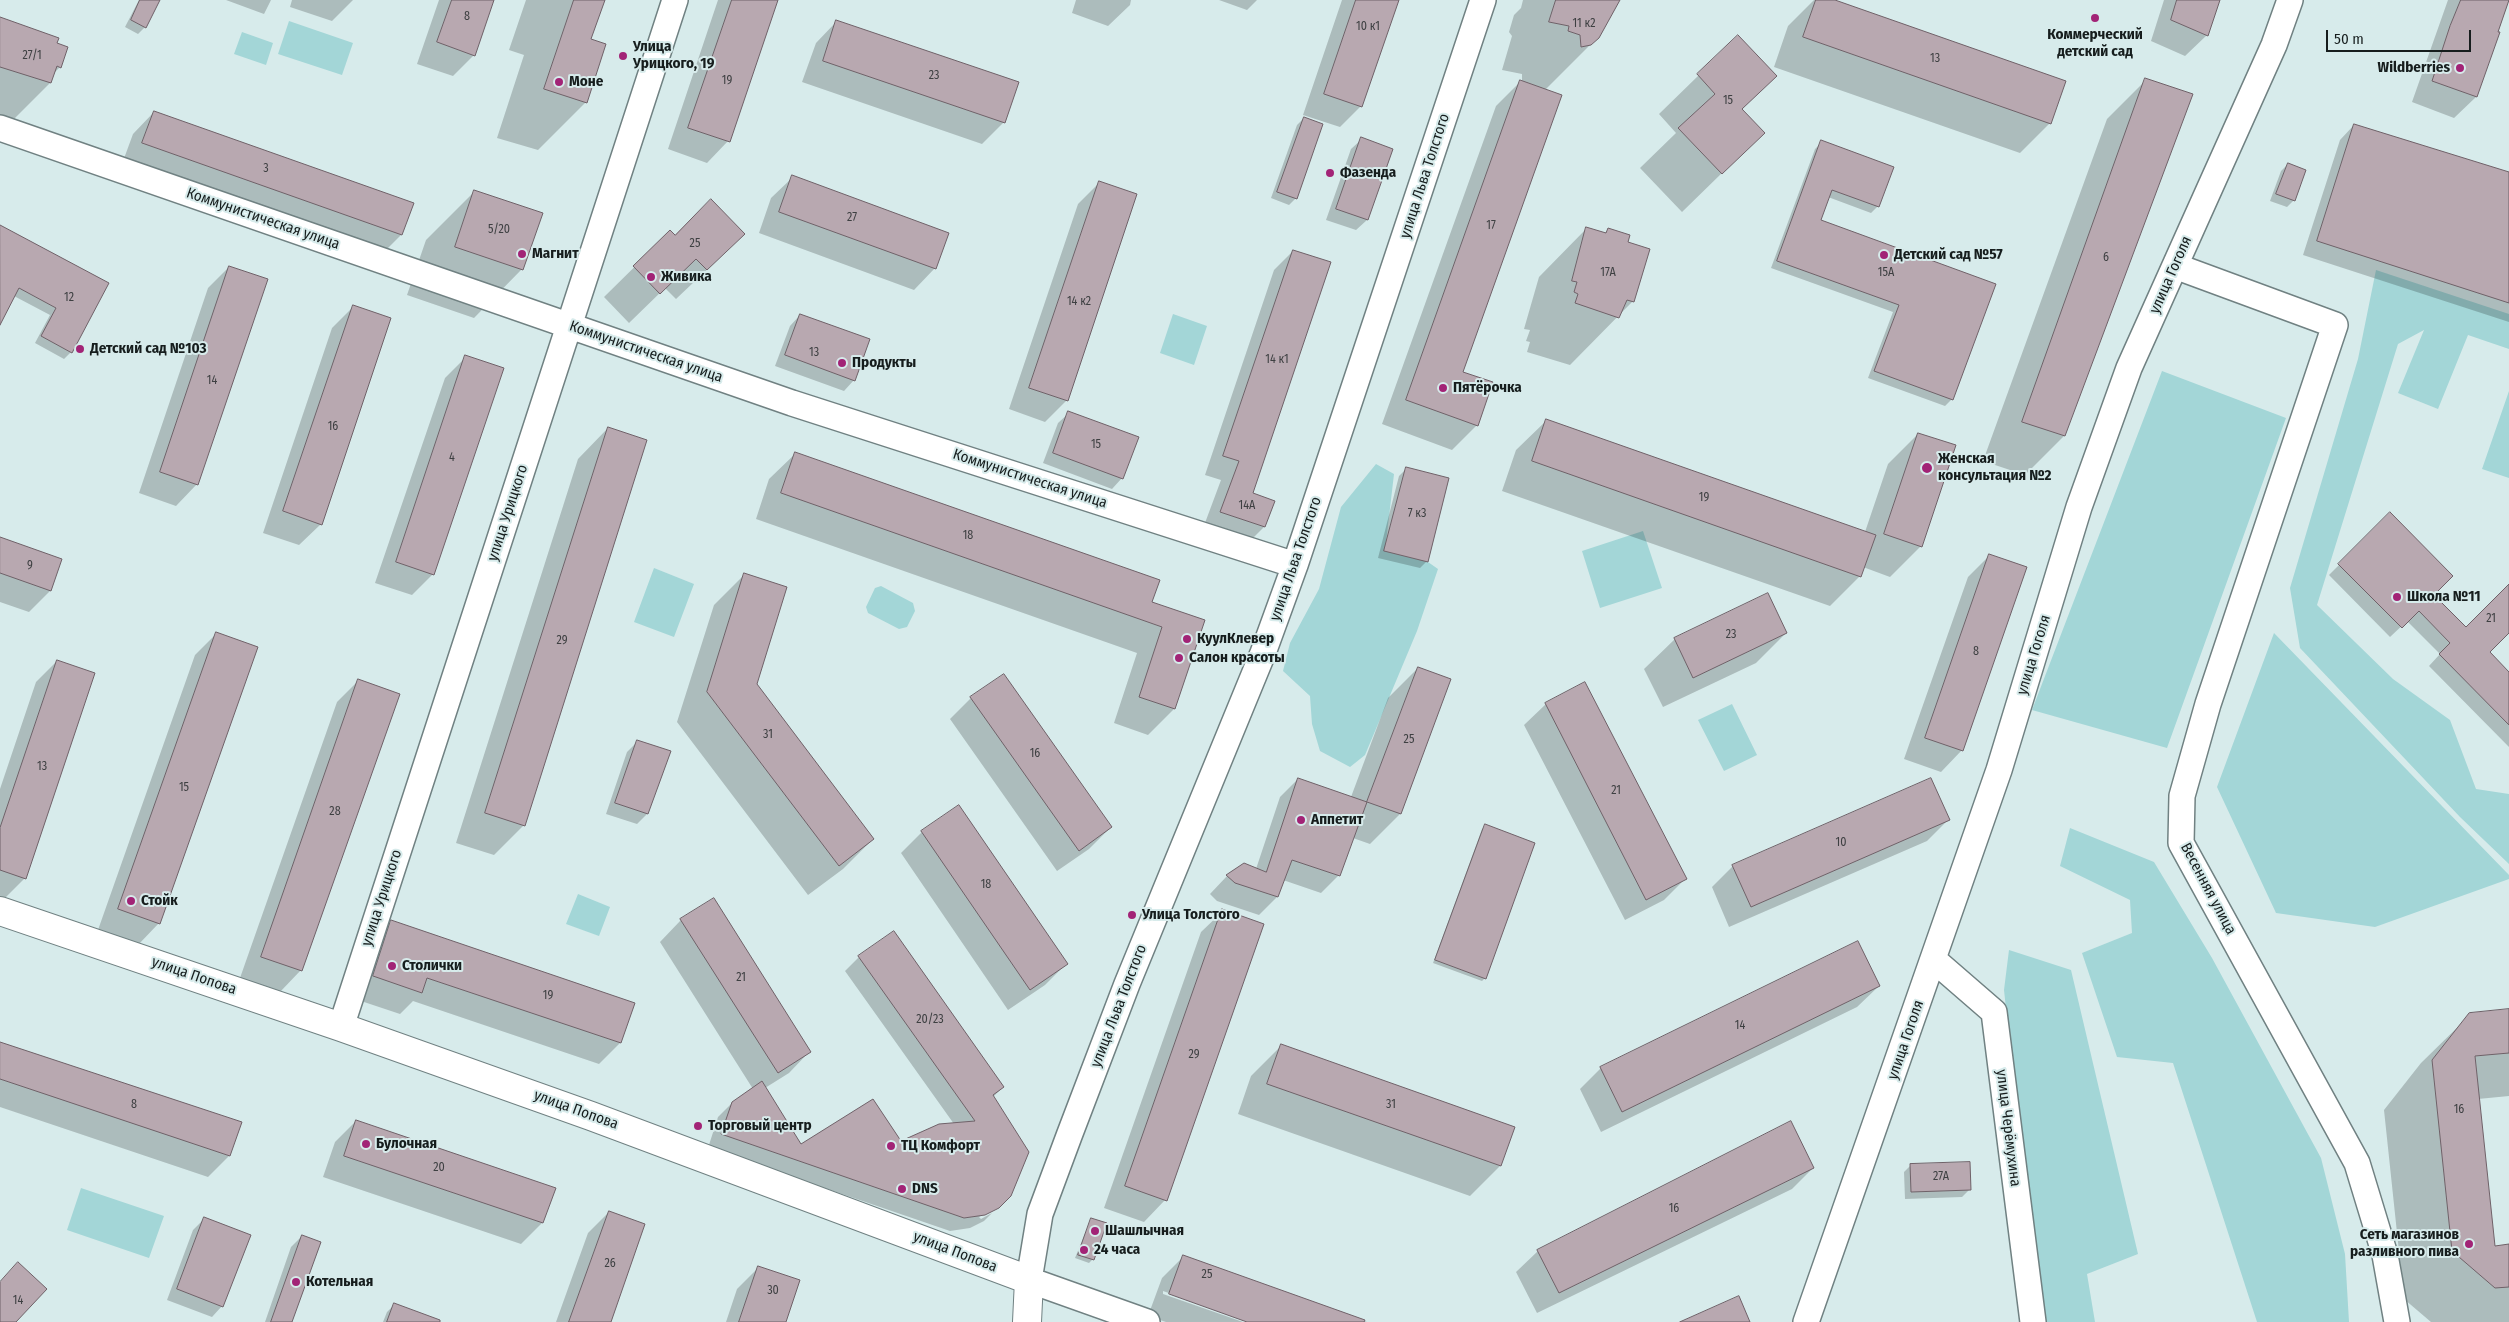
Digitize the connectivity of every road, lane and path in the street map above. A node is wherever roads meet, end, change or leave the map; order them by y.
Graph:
1 (675, 0) edge
2 (1483, 0) edge
3 (2290, 0) edge
4 (0, 128) edge
5 (2175, 266) junction
6 (570, 325) junction
7 (1295, 565) junction
8 (0, 911) edge
9 (1934, 960) junction
10 (341, 1026) junction
11 (1029, 1280) junction
12 (1027, 1322) edge
13 (1147, 1322) edge
14 (1806, 1322) edge
15 (2032, 1322) edge
16 (2397, 1322) edge

1 - 6 street, улица Урицкого
2 - 7 street, улица Льва Толстого
3 - 5 street, улица Гоголя
4 - 6 street, Коммунистическая улица
5 - 9 street, улица Гоголя
5 - 16 street, Весенняя улица
6 - 7 street, Коммунистическая улица
6 - 10 street, улица Урицкого
7 - 11 street, улица Льва Толстого
8 - 10 main road, улица Попова
9 - 14 street, улица Гоголя
9 - 15 street, улица Черёмухина
10 - 11 main road, улица Попова
11 - 12 main road
11 - 13 street, улица Попова

